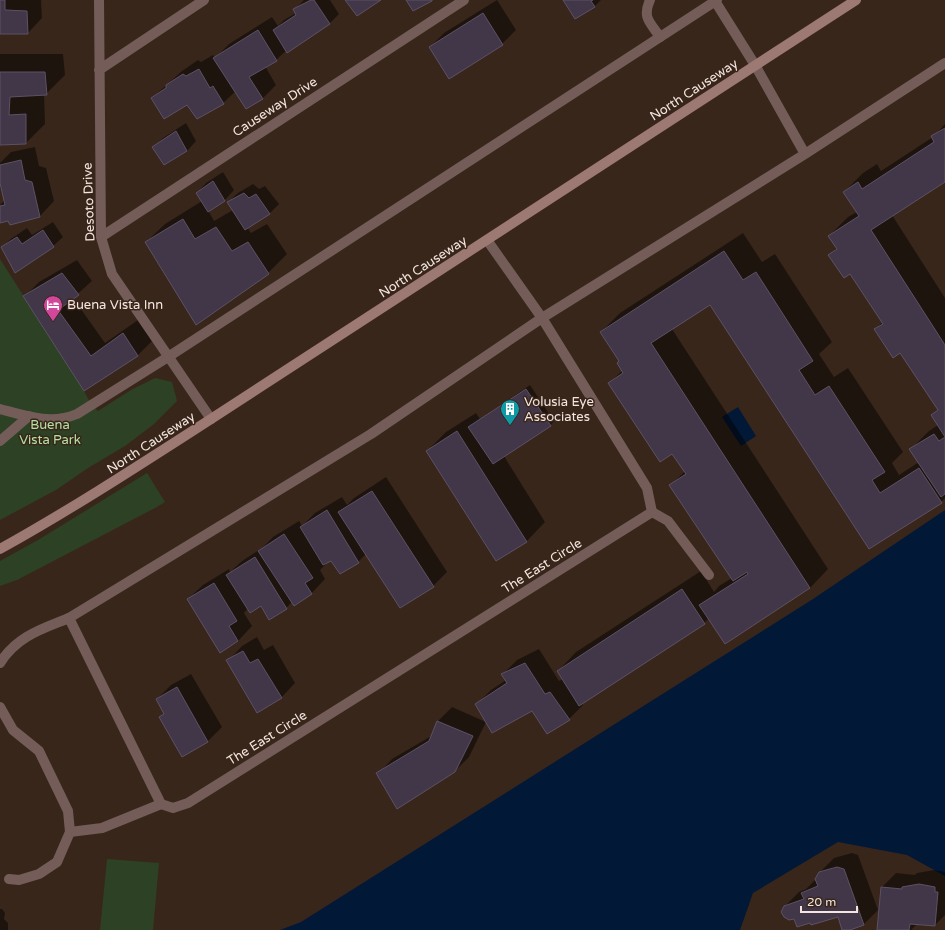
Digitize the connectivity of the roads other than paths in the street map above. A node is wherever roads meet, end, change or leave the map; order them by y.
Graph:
1 (99, 0) edge
2 (204, 0) edge
3 (464, 0) edge
4 (650, 0) edge
5 (716, 0) edge
6 (856, 0) edge
7 (660, 37) junction
8 (945, 63) edge
9 (755, 65) junction
10 (99, 70) junction
11 (805, 154) junction
12 (101, 237) junction
13 (487, 240) junction
14 (542, 318) junction
15 (168, 356) junction
16 (0, 409) edge
17 (29, 416) junction
18 (211, 420) junction
19 (0, 441) edge
20 (652, 512) junction
21 (0, 549) edge
22 (709, 575) dead end
23 (69, 618) junction
24 (0, 663) edge
25 (0, 707) edge
26 (162, 804) junction
27 (70, 832) junction
28 (9, 879) dead end

1 - 10 street, Desoto Drive
2 - 10 street
3 - 12 street, Causeway Drive
4 - 7 street
5 - 7 street
5 - 9 street
6 - 9 main road, North Causeway
7 - 15 street
8 - 11 street
9 - 11 street
9 - 13 main road, North Causeway
10 - 12 street, Desoto Drive
11 - 14 street
12 - 15 street, Desoto Drive
13 - 14 street
13 - 18 main road, North Causeway
14 - 20 street
14 - 23 street
15 - 17 street
15 - 18 street, Desoto Drive
16 - 17 street
17 - 19 street
18 - 21 main road, North Causeway
20 - 22 street
20 - 26 street, The East Circle
23 - 24 street
23 - 26 street
25 - 27 street
26 - 27 street
27 - 28 street

